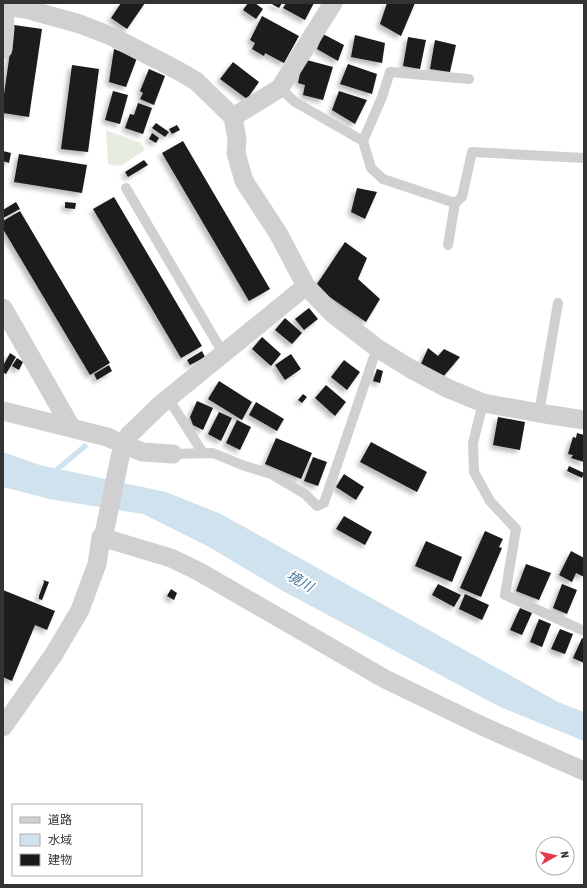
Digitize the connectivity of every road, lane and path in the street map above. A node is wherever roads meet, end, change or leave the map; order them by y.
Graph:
1 (333, 3) edge
2 (3, 5) edge
3 (3, 49) edge
4 (469, 79) dead end
5 (280, 88) junction
6 (233, 117) junction
7 (363, 141) junction
8 (584, 158) edge
9 (126, 188) dead end
10 (455, 203) junction
11 (448, 245) dead end
12 (306, 286) junction
13 (558, 303) dead end
14 (3, 308) edge
15 (377, 348) junction
16 (223, 353) junction
17 (168, 398) junction
18 (483, 402) junction
19 (3, 411) edge
20 (539, 413) junction
21 (584, 420) edge
22 (72, 427) junction
23 (122, 450) junction
24 (203, 453) junction
25 (173, 454) joint
26 (102, 535) junction
27 (584, 631) edge
28 (3, 728) edge
29 (584, 771) edge

1 - 5 street
2 - 3 street
2 - 6 street
4 - 7 lane
5 - 6 street
5 - 7 lane
6 - 12 street
7 - 10 lane
8 - 10 lane
9 - 16 lane
10 - 11 lane
12 - 15 street
12 - 16 street
13 - 20 lane
14 - 22 street
15 - 18 street
15 - 24 lane
16 - 17 street
17 - 23 street
17 - 24 lane
18 - 20 street
18 - 27 lane
19 - 22 street
20 - 21 street
22 - 23 street
23 - 25 street
23 - 26 street
24 - 25 lane
26 - 28 street
26 - 29 street

